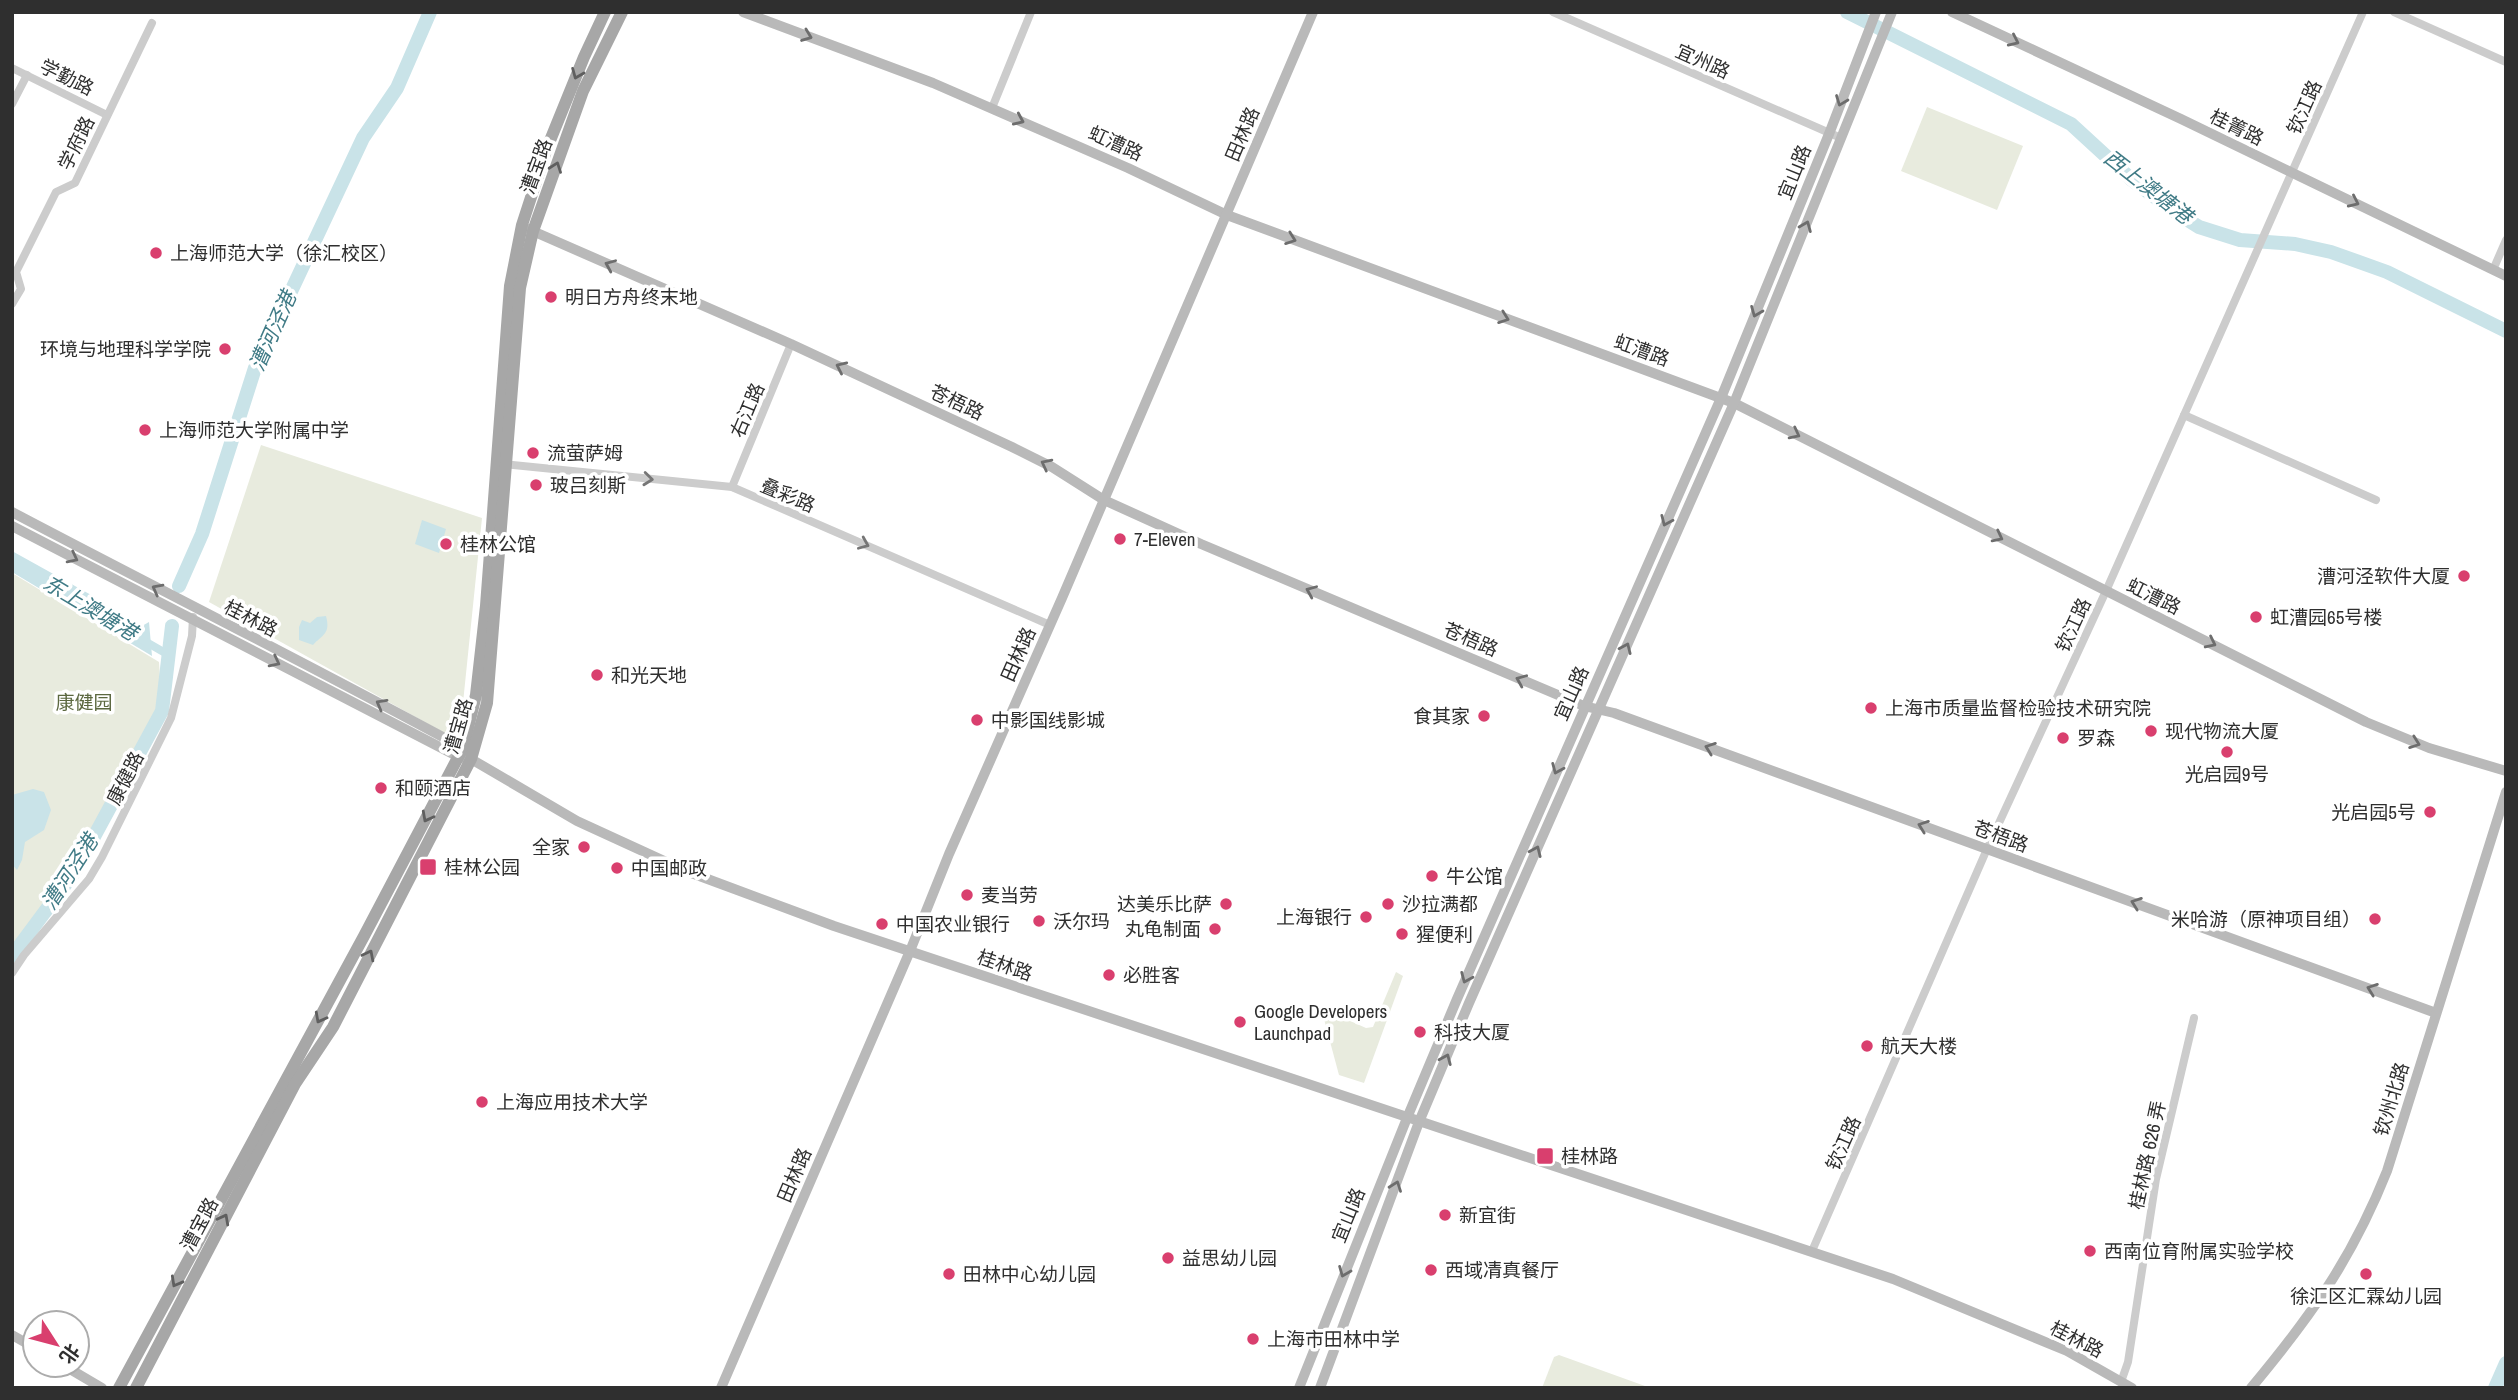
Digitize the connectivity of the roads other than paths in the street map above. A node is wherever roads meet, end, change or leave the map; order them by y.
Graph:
1 (605, 12) edge
2 (622, 12) edge
3 (743, 12) edge
4 (1031, 12) edge
5 (1313, 12) edge
6 (1553, 12) edge
7 (1875, 12) edge
8 (1952, 12) edge
9 (2363, 12) edge
10 (2395, 12) edge
11 (1891, 13) edge
12 (152, 23) dead end
13 (2506, 62) edge
14 (12, 68) edge
15 (27, 75) junction
16 (12, 104) edge
17 (992, 108) junction
18 (107, 115) junction
19 (1829, 134) junction
20 (1841, 138) junction
21 (2292, 173) junction
22 (1227, 215) junction
23 (527, 228) junction
24 (2506, 240) edge
25 (2493, 270) junction
26 (2506, 276) edge
27 (12, 304) edge
28 (791, 344) junction
29 (1721, 398) junction
30 (1734, 403) junction
31 (2184, 415) junction
32 (502, 464) junction
33 (732, 487) junction
34 (1104, 500) junction
35 (2376, 500) dead end
36 (12, 512) edge
37 (12, 526) edge
38 (2106, 592) junction
39 (193, 614) junction
40 (1050, 625) junction
41 (1584, 706) junction
42 (1598, 711) junction
43 (464, 755) junction
44 (2506, 771) edge
45 (2506, 792) edge
46 (1987, 849) junction
47 (910, 951) junction
48 (12, 973) edge
49 (2436, 1013) junction
50 (2194, 1018) dead end
51 (1407, 1118) junction
52 (1419, 1122) junction
53 (1812, 1251) junction
54 (87, 1379) edge
55 (2127, 1385) edge
56 (102, 1388) edge
57 (119, 1388) edge
58 (136, 1388) edge
59 (722, 1388) edge
60 (1299, 1388) edge
61 (1320, 1388) edge
62 (2251, 1388) edge

1 -> 23 main road, 漕宝路
23 -> 2 main road, 漕宝路
3 -> 17 main road, 虹漕路
4 - 17 street
5 - 22 main road, 田林路
6 - 19 street, 宜州路
7 -> 19 main road, 宜山路
8 -> 21 main road, 桂箐路
9 - 21 street, 钦江路
10 - 13 street
11 - 20 main road, 宜山路
12 - 18 street, 学府路
14 - 15 street, 学勤路
15 - 16 street
15 - 18 street, 学勤路
17 -> 22 main road, 虹漕路
18 - 27 street, 学府路
19 - 20 street, 宜州路
19 -> 29 main road, 宜山路
30 -> 20 main road, 宜山路
21 -> 25 main road, 桂箐路
21 - 31 street, 钦江路
22 -> 29 main road, 虹漕路
22 - 34 main road, 田林路
28 -> 23 main road, 苍梧路
23 - 32 main road, 漕宝路
24 - 25 street
25 - 26 main road, 桂箐路
28 - 33 street, 右江路
34 -> 28 main road, 苍梧路
29 - 30 main road, 虹漕路
29 -> 41 main road, 宜山路
30 -> 38 main road, 虹漕路
42 -> 30 main road, 宜山路
31 - 35 street
31 - 38 street, 钦江路
32 -> 33 street, 叠彩路
32 - 43 main road, 漕宝路
33 -> 40 street, 叠彩路
34 - 40 main road, 田林路
41 -> 34 main road, 苍梧路
39 -> 36 main road, 桂林路
37 -> 39 main road, 桂林路
38 -> 44 main road, 虹漕路
38 - 46 street, 钦江路
39 - 43 main road, 桂林路
39 - 48 street, 康健路
40 - 47 main road, 田林路
41 - 42 main road, 苍梧路
41 -> 51 main road, 宜山路
46 -> 42 main road, 苍梧路
52 -> 42 main road, 宜山路
43 - 47 main road, 桂林路
43 -> 57 main road, 漕宝路
58 -> 43 main road, 漕宝路
45 - 49 main road, 钦州北路
49 -> 46 main road, 苍梧路
46 - 53 street, 钦江路
47 - 51 main road, 桂林路
47 - 59 main road, 田林路
49 - 62 main road, 钦州北路
50 - 55 street, 桂林路 626 弄
51 - 52 main road, 桂林路
51 -> 60 main road, 宜山路
52 - 53 main road, 桂林路
61 -> 52 main road, 宜山路
53 - 55 main road, 桂林路
54 - 56 main road

